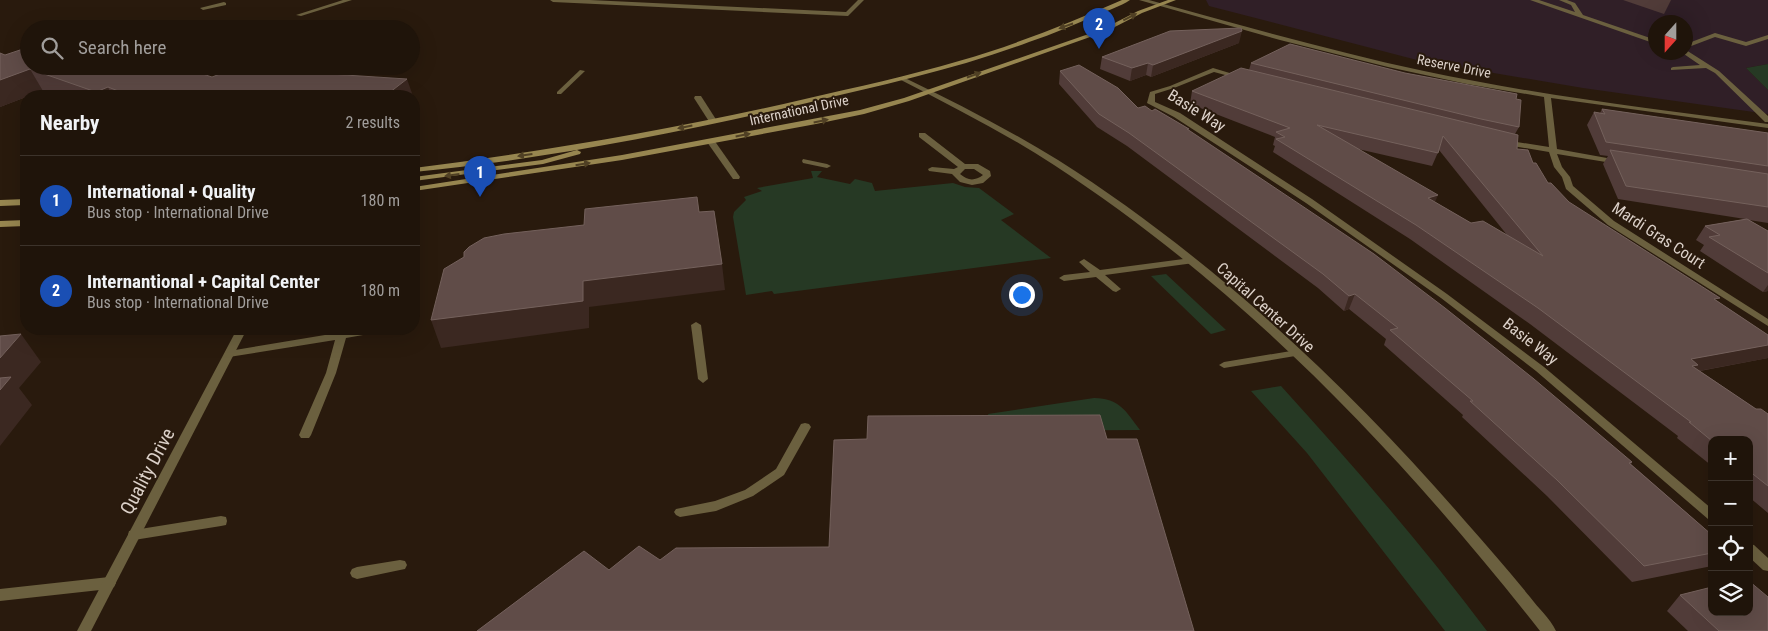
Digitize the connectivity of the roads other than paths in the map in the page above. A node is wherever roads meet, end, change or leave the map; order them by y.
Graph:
1 (349, 0) edge
2 (553, 0) edge
3 (861, 0) edge
4 (1127, 0) edge
5 (1142, 0) edge
6 (1174, 0) edge
7 (1534, 0) edge
8 (1562, 0) edge
9 (224, 4) dead end
10 (1160, 5) junction
11 (203, 8) dead end
12 (299, 15) dead end
13 (1580, 18) junction
14 (1768, 38) edge
15 (1648, 39) edge
16 (1693, 43) edge
17 (1693, 57) edge
18 (1708, 66) junction
19 (1674, 69) dead end
20 (582, 70) dead end
21 (903, 79) junction
22 (1250, 79) edge
23 (928, 91) junction
24 (559, 93) dead end
25 (1547, 95) junction
26 (698, 98) dead end
27 (1768, 120) edge
28 (713, 121) junction
29 (1768, 126) edge
30 (922, 135) dead end
31 (619, 139) junction
32 (1494, 140) edge
33 (711, 142) junction
34 (1553, 152) junction
35 (806, 161) dead end
36 (1623, 163) edge
37 (827, 166) dead end
38 (420, 169) edge
39 (932, 169) dead end
40 (736, 176) dead end
41 (420, 179) edge
42 (420, 188) edge
43 (20, 202) edge
44 (0, 203) edge
45 (20, 222) edge
46 (0, 224) edge
47 (1192, 261) junction
48 (1084, 262) dead end
49 (1099, 273) junction
50 (1064, 278) dead end
51 (1116, 289) dead end
52 (1768, 323) edge
53 (696, 326) dead end
54 (239, 335) edge
55 (327, 335) edge
56 (342, 335) edge
57 (1297, 353) junction
58 (229, 354) junction
59 (1224, 365) dead end
60 (703, 379) dead end
61 (805, 428) dead end
62 (305, 435) dead end
63 (680, 512) dead end
64 (1708, 513) edge
65 (221, 521) dead end
66 (134, 535) junction
67 (1753, 553) edge
68 (400, 564) dead end
69 (1768, 566) edge
70 (357, 573) dead end
71 (109, 583) junction
72 (0, 595) edge
73 (84, 631) edge
74 (1549, 631) edge

1 - 12 street
2 - 3 street
4 -> 21 main road, International Drive
5 - 10 street, Reserve Drive
6 - 10 main road, International Drive
7 - 13 street
8 - 13 street
9 - 11 street
23 -> 10 main road, International Drive
10 - 25 street, Reserve Drive
13 - 15 street
14 - 16 street
17 - 18 street
18 - 19 street
18 - 27 street
20 - 24 street
21 - 23 street, Capital Center Drive
21 - 28 main road, International Drive
22 - 64 street, Basie Way
33 -> 23 main road, International Drive
23 - 47 street, Capital Center Drive
25 - 29 street, Reserve Drive
25 - 34 street, Mardi Gras Court
26 - 28 street
28 -> 31 main road, International Drive
30 - 39 street
31 -> 38 main road, International Drive
31 -> 41 main road
32 - 34 street
33 - 40 street
42 -> 33 main road, International Drive
34 - 36 street
34 - 52 street, Mardi Gras Court
35 - 37 street
43 - 44 main road
45 - 46 main road
47 - 49 street
47 - 57 street, Capital Center Drive
48 - 49 street
49 - 50 street
49 - 51 street
53 - 60 street
54 - 58 street, Quality Drive
55 - 58 street
56 - 62 street
57 - 59 street
57 - 74 street, Capital Center Drive
58 - 66 street, Quality Drive
61 - 63 street
65 - 66 street
66 - 71 street, Quality Drive
67 - 69 street
68 - 70 street
71 - 72 street
71 - 73 street, Quality Drive

